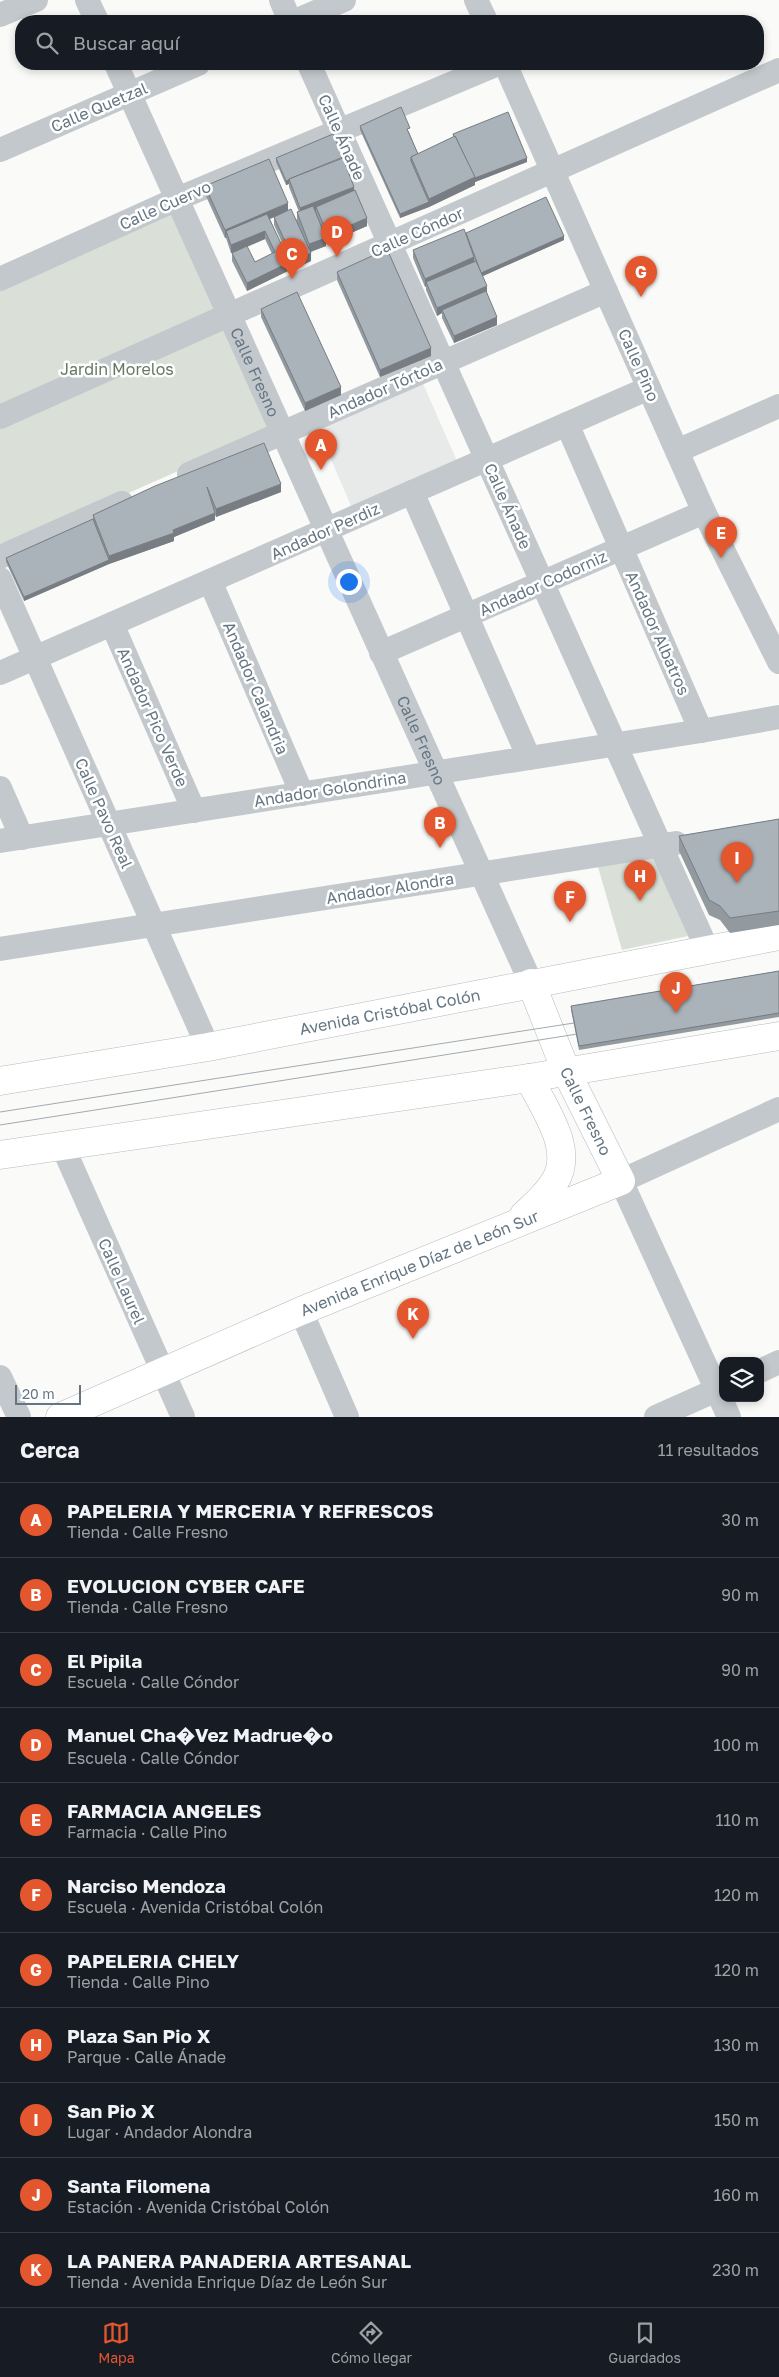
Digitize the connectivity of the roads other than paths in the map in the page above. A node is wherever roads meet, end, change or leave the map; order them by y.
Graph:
1 (36, 0) edge
2 (88, 0) edge
3 (281, 0) edge
4 (344, 0) edge
5 (476, 0) edge
6 (0, 15) edge
7 (94, 15) edge
8 (287, 15) edge
9 (309, 15) edge
10 (483, 15) edge
11 (119, 70) edge
12 (184, 70) edge
13 (312, 70) edge
14 (484, 70) edge
15 (508, 70) edge
16 (779, 70) edge
17 (129, 94) junction
18 (339, 130) junction
19 (0, 150) edge
20 (553, 172) junction
21 (177, 199) junction
22 (390, 243) junction
23 (0, 279) edge
24 (606, 291) junction
25 (230, 314) junction
26 (444, 362) junction
27 (649, 388) junction
28 (779, 406) edge
29 (0, 417) edge
30 (567, 424) junction
31 (282, 433) junction
32 (677, 450) junction
33 (487, 459) junction
34 (173, 481) edge
35 (412, 492) junction
36 (146, 493) edge
37 (704, 512) junction
38 (326, 530) junction
39 (621, 548) junction
40 (0, 557) edge
41 (0, 579) edge
42 (210, 581) junction
43 (543, 583) junction
44 (466, 616) junction
45 (112, 624) junction
46 (774, 640) edge
47 (381, 653) junction
48 (35, 658) junction
49 (779, 662) edge
50 (0, 673) edge
51 (779, 717) edge
52 (702, 732) junction
53 (616, 745) junction
54 (529, 758) junction
55 (435, 773) junction
56 (0, 788) edge
57 (302, 794) junction
58 (194, 811) junction
59 (109, 824) junction
60 (11, 839) edge
61 (700, 839) edge
62 (661, 845) junction
63 (480, 874) junction
64 (154, 925) junction
65 (779, 936) edge
66 (0, 949) edge
67 (707, 949) junction
68 (531, 983) junction
69 (779, 1036) edge
70 (208, 1048) junction
71 (566, 1071) junction
72 (529, 1078) junction
73 (0, 1081) edge
74 (779, 1109) edge
75 (62, 1145) junction
76 (0, 1155) edge
77 (621, 1181) junction
78 (515, 1224) junction
79 (301, 1310) junction
80 (779, 1362) edge
81 (764, 1369) edge
82 (162, 1372) junction
83 (0, 1377) edge
84 (719, 1387) edge
85 (719, 1389) edge
86 (724, 1402) edge
87 (19, 1417) edge
88 (60, 1417) edge
89 (183, 1417) edge
90 (347, 1417) edge
91 (656, 1417) edge
92 (728, 1417) edge

1 - 6 street
2 - 7 street
3 - 8 street
4 - 9 street
5 - 10 street
11 - 17 street, Calle Fresno
12 - 17 street, Calle Quetzal
13 - 18 street, Calle Ánade
14 - 18 street, Calle Cuervo
15 - 20 street, Calle Pino
16 - 20 street, Calle Cóndor
17 - 19 street, Calle Quetzal
17 - 21 street, Calle Fresno
18 - 21 street, Calle Cuervo
18 - 22 street, Calle Ánade
20 - 22 street, Calle Cóndor
20 - 24 street, Calle Pino
21 - 23 street, Calle Cuervo
21 - 25 street, Calle Fresno
22 - 25 street, Calle Cóndor
22 - 26 street, Calle Ánade
24 - 26 street, Andador Tórtola
24 - 27 street, Calle Pino
25 - 29 street, Calle Cóndor
25 - 31 street, Calle Fresno
26 - 31 street, Andador Tórtola
26 - 33 street, Calle Ánade
27 - 30 street, Andador Perdiz
27 - 32 street, Calle Pino
28 - 32 street
30 - 33 street, Andador Perdiz
30 - 39 street, Andador Albatros
31 - 34 street, Andador Tórtola
31 - 38 street, Calle Fresno
32 - 37 street, Calle Pino
33 - 35 street, Andador Perdiz
33 - 43 street, Calle Ánade
35 - 38 street, Andador Perdiz
35 - 44 street
36 - 40 street
37 - 39 street, Andador Codorniz
37 - 46 street, Calle Pino
38 - 42 street, Andador Perdiz
38 - 47 street, Calle Fresno
39 - 43 street, Andador Codorniz
39 - 52 street, Andador Albatros
41 - 48 street, Calle Pavo Real
42 - 45 street, Andador Perdiz
42 - 57 street, Andador Calandria
43 - 44 street, Andador Codorniz
43 - 53 street, Calle Ánade
44 - 47 street, Andador Codorniz
44 - 54 street
45 - 48 street, Andador Perdiz
45 - 58 street, Andador Pico Verde
46 - 49 street, Calle Pino
47 - 55 street, Calle Fresno
48 - 50 street, Andador Perdiz
48 - 59 street, Calle Pavo Real
51 - 52 street, Andador Golondrina
52 - 53 street, Andador Golondrina
53 - 54 street, Andador Golondrina
53 - 62 street, Calle Ánade
54 - 55 street, Andador Golondrina
55 - 57 street, Andador Golondrina
55 - 63 street, Calle Fresno
56 - 60 street
57 - 58 street, Andador Golondrina
58 - 59 street, Andador Golondrina
59 - 60 street, Andador Golondrina
59 - 64 street, Calle Pavo Real
61 - 62 street, Andador Alondra
62 - 63 street, Andador Alondra
62 - 67 street, Calle Ánade
63 - 64 street, Andador Alondra
63 - 68 street, Calle Fresno
64 - 66 street, Andador Alondra
64 - 70 street, Calle Pavo Real
65 - 67 main road, Avenida Cristóbal Colón
67 - 68 main road, Avenida Cristóbal Colón
68 - 70 main road, Avenida Cristóbal Colón
68 - 71 main road, Calle Fresno
69 - 71 main road
70 - 73 main road, Avenida Cristóbal Colón
71 - 72 main road
71 - 77 main road, Calle Fresno
72 - 75 main road
72 - 78 main road
74 - 77 street, Avenida Enrique Díaz de León Sur
75 - 76 main road
75 - 82 street, Calle Laurel
77 - 78 main road, Avenida Enrique Díaz de León Sur
77 - 84 street, Calle Fresno
78 - 79 main road, Avenida Enrique Díaz de León Sur
79 - 82 main road, Avenida Enrique Díaz de León Sur
79 - 90 street
80 - 81 street
82 - 88 main road, Avenida Enrique Díaz de León Sur
82 - 89 street, Calle Laurel
83 - 87 street
85 - 91 street
86 - 92 street, Calle Fresno

